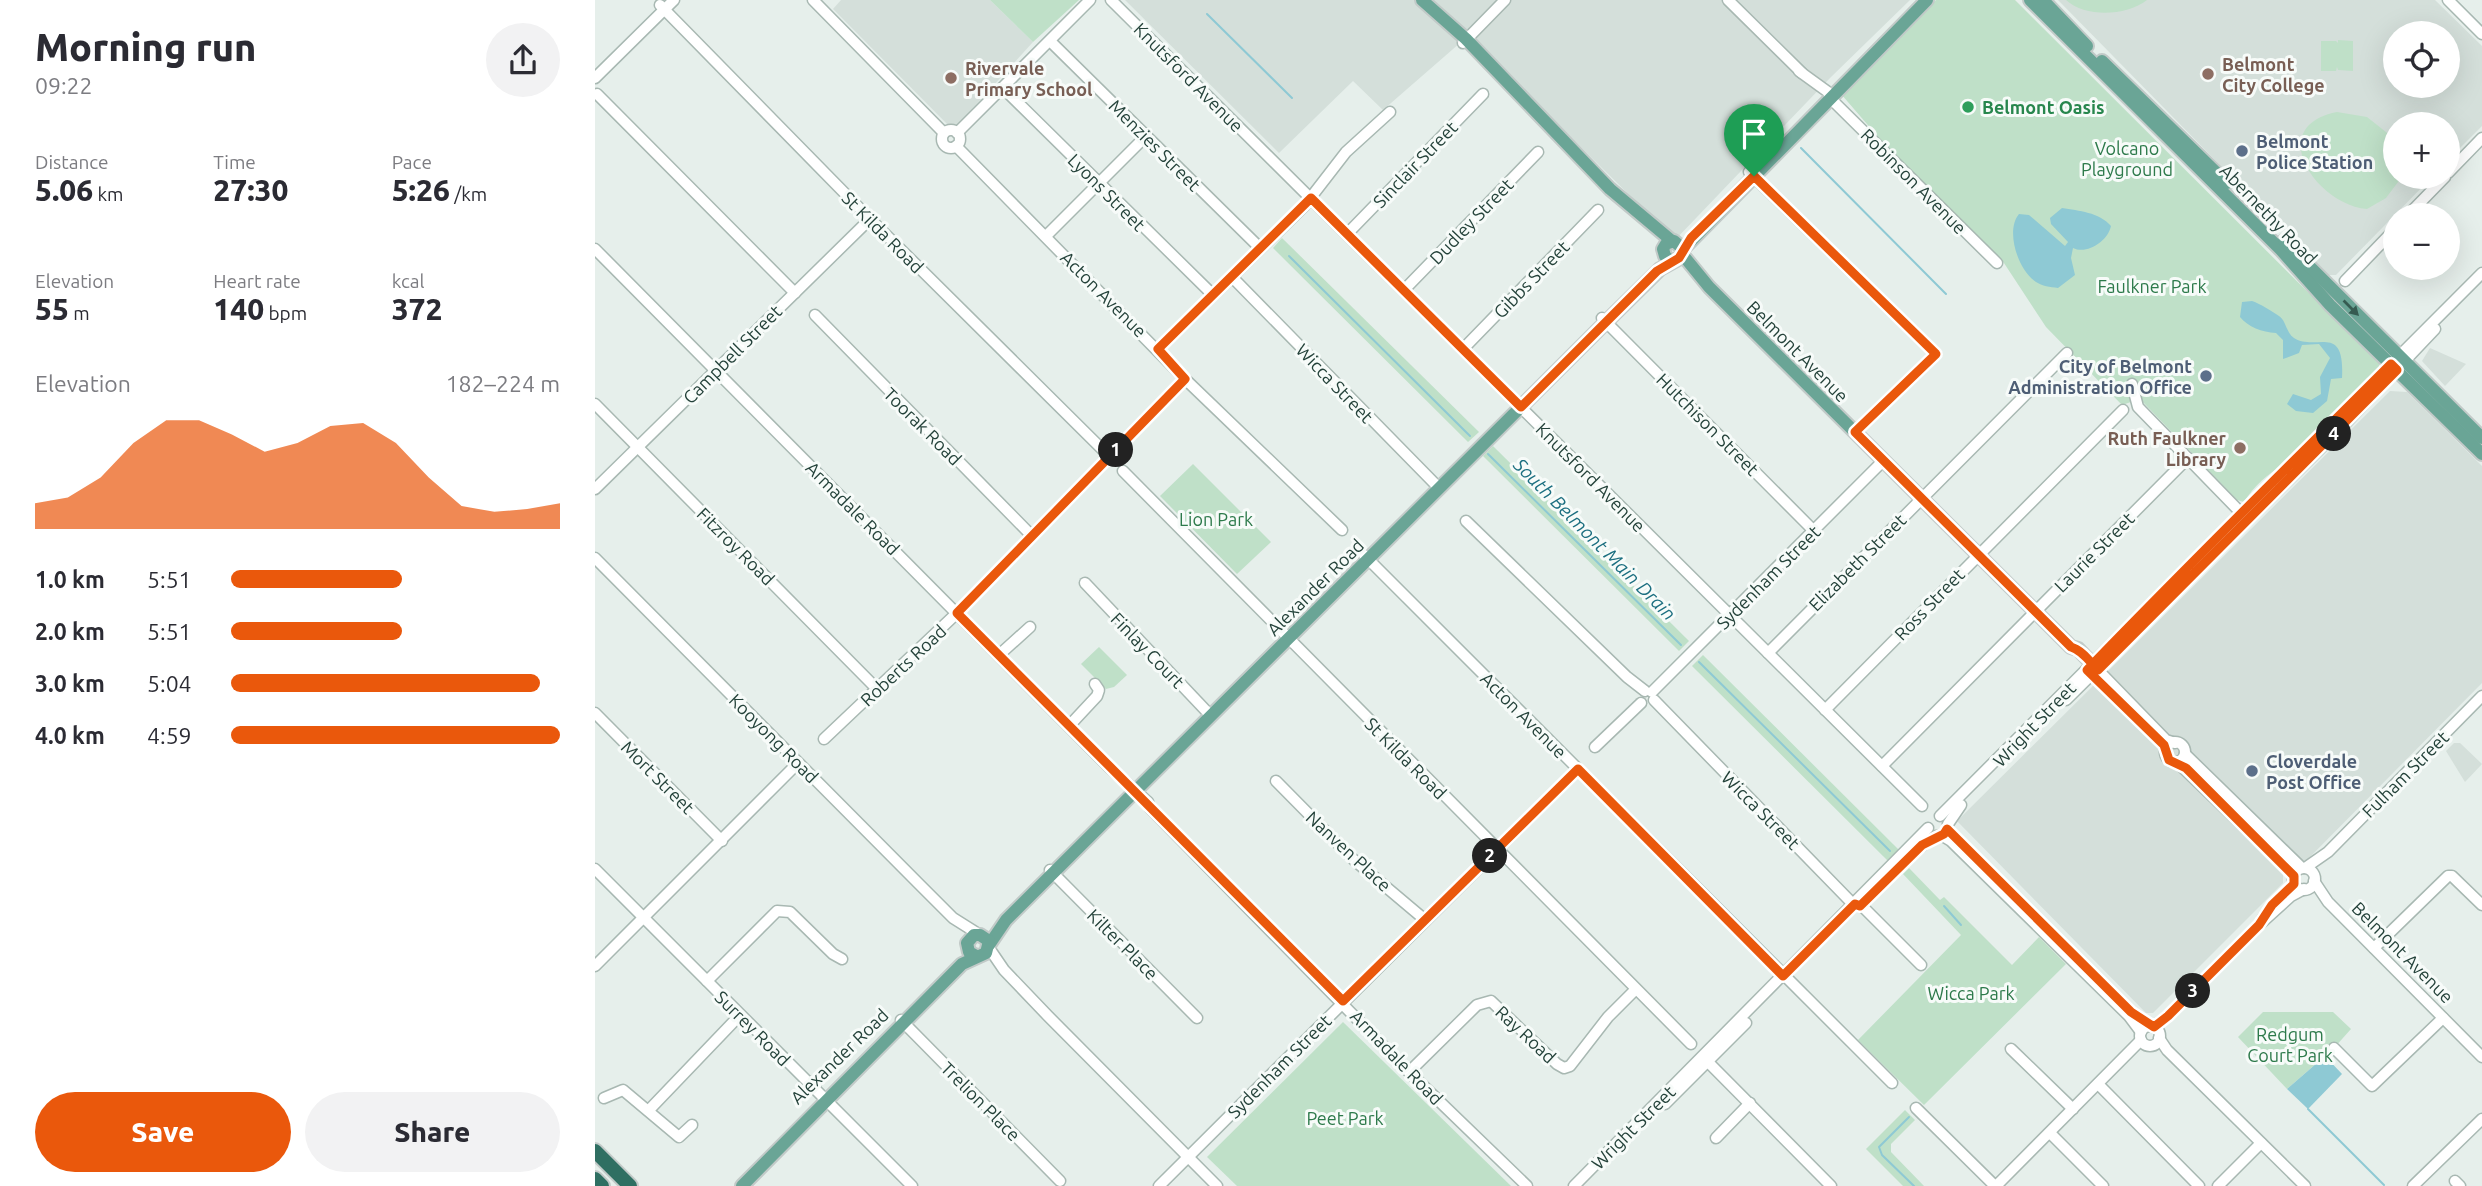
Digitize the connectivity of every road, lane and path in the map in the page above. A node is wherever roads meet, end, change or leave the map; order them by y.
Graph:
1 (674, 0) edge
2 (813, 0) edge
3 (1090, 0) edge
4 (1111, 0) edge
5 (1422, 0) edge
6 (1505, 0) edge
7 (1728, 0) edge
8 (1919, 0) edge
9 (1927, 0) edge
10 (2030, 0) edge
11 (2043, 0) edge
12 (2448, 0) edge
13 (663, 5) edge
14 (2482, 34) edge
15 (1050, 41) junction
16 (1464, 41) junction
17 (595, 68) edge
18 (595, 78) edge
19 (1003, 88) junction
20 (597, 94) dead end
21 (1483, 94) dead end
22 (1828, 96) junction
23 (1390, 112) dead end
24 (944, 133) junction
25 (957, 133) junction
26 (1146, 136) junction
27 (2482, 138) edge
28 (956, 146) junction
29 (1538, 152) dead end
30 (2460, 161) edge
31 (1751, 174) junction
32 (1099, 185) junction
33 (2433, 189) edge
34 (1311, 198) junction
35 (2420, 203) edge
36 (1598, 210) dead end
37 (870, 219) junction
38 (1347, 234) junction
39 (1046, 236) junction
40 (2383, 242) edge
41 (1260, 248) junction
42 (595, 249) edge
43 (1673, 251) junction
44 (1997, 263) dead end
45 (2482, 273) edge
46 (1232, 277) junction
47 (2345, 281) dead end
48 (2482, 281) edge
49 (1404, 290) junction
50 (795, 293) junction
51 (1213, 295) junction
52 (815, 315) dead end
53 (1604, 320) junction
54 (1158, 349) junction
55 (1463, 349) junction
56 (2067, 352) dead end
57 (2398, 363) junction
58 (715, 370) junction
59 (1185, 379) junction
60 (2133, 384) dead end
61 (595, 404) edge
62 (1519, 405) junction
63 (2123, 410) dead end
64 (1855, 432) junction
65 (2482, 438) edge
66 (638, 448) junction
67 (2482, 454) edge
68 (1110, 457) junction
69 (2187, 458) junction
70 (1883, 461) junction
71 (1123, 471) dead end
72 (1437, 486) junction
73 (595, 489) edge
74 (1921, 497) junction
75 (2244, 517) junction
76 (1466, 520) dead end
77 (1342, 530) dead end
78 (1813, 530) junction
79 (1032, 536) junction
80 (1979, 554) junction
81 (1366, 557) junction
82 (595, 558) edge
83 (1085, 583) dead end
84 (2036, 611) junction
85 (957, 613) junction
86 (1729, 616) junction
87 (1030, 627) dead end
88 (1286, 637) junction
89 (1767, 653) junction
90 (999, 655) junction
91 (2092, 670) junction
92 (1095, 684) dead end
93 (877, 689) junction
94 (2482, 696) edge
95 (1647, 698) junction
96 (1825, 710) junction
97 (595, 713) edge
98 (1209, 714) junction
99 (1069, 726) junction
100 (824, 739) dead end
101 (2175, 743) junction
102 (1595, 747) dead end
103 (2166, 749) junction
104 (2181, 758) junction
105 (798, 763) junction
106 (1882, 766) junction
107 (1578, 769) junction
108 (1276, 781) dead end
109 (1132, 791) junction
110 (1922, 806) dead end
111 (1940, 816) junction
112 (1940, 830) junction
113 (722, 841) junction
114 (1497, 849) junction
115 (2328, 852) junction
116 (595, 869) edge
117 (1051, 872) junction
118 (2299, 874) junction
119 (2310, 885) junction
120 (1858, 905) junction
121 (2482, 905) edge
122 (644, 918) junction
123 (1424, 919) junction
124 (2259, 925) junction
125 (979, 945) junction
126 (2374, 948) junction
127 (842, 959) dead end
128 (1921, 965) dead end
129 (595, 966) edge
130 (1785, 978) junction
131 (707, 981) junction
132 (1635, 990) junction
133 (1343, 1001) junction
134 (740, 1015) junction
135 (1197, 1018) dead end
136 (2443, 1018) junction
137 (903, 1022) junction
138 (2150, 1036) junction
139 (1691, 1044) dead end
140 (2335, 1048) dead end
141 (2011, 1049) dead end
142 (2482, 1057) edge
143 (1705, 1059) junction
144 (1409, 1072) junction
145 (1892, 1083) dead end
146 (2098, 1084) junction
147 (604, 1098) dead end
148 (824, 1099) junction
149 (1750, 1103) junction
150 (1916, 1108) dead end
151 (649, 1110) junction
152 (2073, 1110) junction
153 (2482, 1119) edge
154 (692, 1125) dead end
155 (2049, 1133) junction
156 (1716, 1138) dead end
157 (2261, 1143) junction
158 (595, 1151) edge
159 (1188, 1157) junction
160 (595, 1179) edge
161 (1060, 1181) dead end
162 (602, 1186) edge
163 (629, 1186) edge
164 (732, 1186) edge
165 (742, 1186) edge
166 (912, 1186) edge
167 (1159, 1186) edge
168 (1217, 1186) edge
169 (1527, 1186) edge
170 (1574, 1186) edge
171 (1583, 1186) edge
172 (1831, 1186) edge
173 (1996, 1186) edge
174 (2103, 1186) edge
175 (2199, 1186) edge
176 (2218, 1186) edge
177 (2305, 1186) edge
178 (2413, 1186) edge

1 - 13 street
2 - 24 street
3 - 15 street
4 - 34 street, Knutsford Avenue
5 - 16 main road, Belmont Avenue
6 - 16 street
7 - 22 street, Robinson Avenue
8 - 22 main road, Alexander Road
9 - 22 main road, Alexander Road
10 - 57 main road, Abernethy Road
11 -> 57 main road, Abernethy Road
12 - 14 street
13 - 17 street
13 - 18 street
13 - 37 street, St Kilda Road
15 - 19 street
15 - 26 street, Menzies Street
16 - 43 main road, Belmont Avenue
19 - 25 street
19 - 32 street, Lyons Street
20 - 50 street
21 - 38 street, Sinclair Street
22 - 31 main road, Alexander Road
22 - 44 street, Robinson Avenue
23 - 34 street
24 - 25 street
24 - 28 street
25 - 28 street
26 - 32 street
26 - 41 street, Menzies Street
27 - 30 street
28 - 39 street, Acton Avenue
29 - 49 street, Dudley Street
31 - 43 main road, Alexander Road
31 - 64 street
32 - 39 street
32 - 51 street, Lyons Street
33 - 35 street
34 - 38 street, Knutsford Avenue
34 - 41 street
36 - 55 street, Gibbs Street
37 - 50 street, Campbell Street
37 - 68 street, St Kilda Road
38 - 49 street, Knutsford Avenue
39 - 54 street, Acton Avenue
40 - 47 street
41 - 46 street
42 - 58 street, Armadale Road
43 - 53 main road, Alexander Road
43 - 64 main road, Belmont Avenue
45 - 57 street, Wright Street
46 - 51 street
46 - 72 street, Wicca Street
48 - 57 street, Wright Street
49 - 55 street, Knutsford Avenue
50 - 58 street, Campbell Street
51 - 54 street
52 - 79 street, Toorak Road
53 - 62 main road, Alexander Road
53 - 78 street, Hutchison Street
54 - 59 street, Acton Avenue
55 - 62 street, Knutsford Avenue
56 - 74 street, Elizabeth Street
57 - 65 main road, Abernethy Road
57 - 67 main road, Abernethy Road
57 - 75 street, Wright Street
58 - 66 street, Campbell Street
58 - 85 street, Armadale Road
59 - 68 street, Roberts Road
59 - 77 street, Acton Avenue
60 - 69 street
61 - 66 street, Fitzroy Road
62 - 72 main road, Alexander Road
62 - 86 street, Knutsford Avenue
63 - 80 street, Ross Street
64 - 70 main road, Belmont Avenue
66 - 73 street, Campbell Street
66 - 93 street, Fitzroy Road
68 - 79 street, Roberts Road
69 - 75 street
69 - 84 street, Laurie Street
70 - 74 main road, Belmont Avenue
70 - 78 street, Sydenham Street
71 - 88 street, St Kilda Road
72 - 81 main road, Alexander Road
74 - 80 main road, Belmont Avenue
74 - 89 street, Elizabeth Street
75 - 91 street, Wright Street
76 - 95 street, Wicca Street
78 - 86 street, Sydenham Street
79 - 85 street, Roberts Road
80 - 84 main road, Belmont Avenue
80 - 96 street, Ross Street
81 - 88 main road, Alexander Road
81 - 107 street, Acton Avenue
82 - 105 street, Kooyong Road
83 - 98 street, Finlay Court
84 - 91 main road, Belmont Avenue
84 - 106 street, Laurie Street
85 - 90 street, Armadale Road
85 - 93 street, Roberts Road
86 - 89 street, Knutsford Avenue
86 - 95 street, Sydenham Street
87 - 90 street
88 - 98 main road, Alexander Road
88 - 114 street, St Kilda Road
89 - 96 street, Knutsford Avenue
90 - 99 street, Armadale Road
91 - 101 street, Belmont Avenue
91 - 103 street, Belmont Avenue
91 - 111 street, Wright Street
91 - 112 street, Wright Street
92 - 99 street
93 - 100 street, Roberts Road
94 - 115 street, Fulham Street
95 - 102 street, Sydenham Street
95 - 120 street, Wicca Street
96 - 106 street, Knutsford Avenue
97 - 113 street, Mort Street
98 - 109 main road, Alexander Road
99 - 109 street, Armadale Road
101 - 103 street
101 - 104 street, Belmont Avenue
103 - 104 street, Belmont Avenue
104 - 118 street, Belmont Avenue
105 - 113 street
105 - 125 street, Kooyong Road
106 - 110 street, Knutsford Avenue
107 - 114 street, Sydenham Street
107 - 130 street, Acton Avenue
108 - 123 street, Nanven Place
109 - 117 main road, Alexander Road
109 - 133 street, Armadale Road
111 - 112 street
111 - 112 street, Wright Street
112 - 120 street, Wright Street
112 - 138 street
113 - 122 street
114 - 123 street, Sydenham Street
114 - 132 street, St Kilda Road
115 - 118 street, Fulham Street
115 - 119 street, Fulham Street
116 - 122 street, Surrey Road
117 - 125 main road, Alexander Road
117 - 135 street, Kilter Place
118 - 119 street, Belmont Avenue
118 - 119 street, Belmont Avenue
118 - 124 street, Fulham Street
119 - 124 street, Fulham Street
119 - 126 street, Belmont Avenue
120 - 128 street, Wicca Street
120 - 130 street, Wright Street
121 - 126 street
122 - 129 street
122 - 131 street, Surrey Road
123 - 133 street, Sydenham Street
124 - 138 street, Fulham Street
125 - 137 main road, Alexander Road
125 - 159 street, Kooyong Road
126 - 136 street, Belmont Avenue
127 - 131 street
130 - 143 street, Wright Street
130 - 145 street, Acton Avenue
131 - 134 street, Surrey Road
132 - 139 street, St Kilda Road
132 - 144 street, Ray Road
133 - 144 street, Armadale Road
133 - 159 street, Sydenham Street
134 - 148 street, Surrey Road
134 - 151 street
136 - 140 street
136 - 142 street, Belmont Avenue
137 - 148 main road, Alexander Road
137 - 161 street, Trelion Place
138 - 146 street, Fulham Street
138 - 157 street
141 - 152 street
143 - 149 street
143 - 170 street, Wright Street
143 - 171 street, Wright Street
144 - 169 street, Armadale Road
146 - 152 street, Fulham Street
146 - 175 street
147 - 151 street
148 - 164 main road, Alexander Road
148 - 165 main road, Alexander Road
148 - 166 street, Surrey Road
149 - 156 street
149 - 172 street
150 - 173 street
151 - 154 street
152 - 155 street, Fulham Street
153 - 178 street
155 - 173 street, Fulham Street
155 - 174 street
157 - 176 street
157 - 177 street
158 - 163 highway
159 - 167 street, Sydenham Street
159 - 168 street, Kooyong Road
160 - 162 highway

